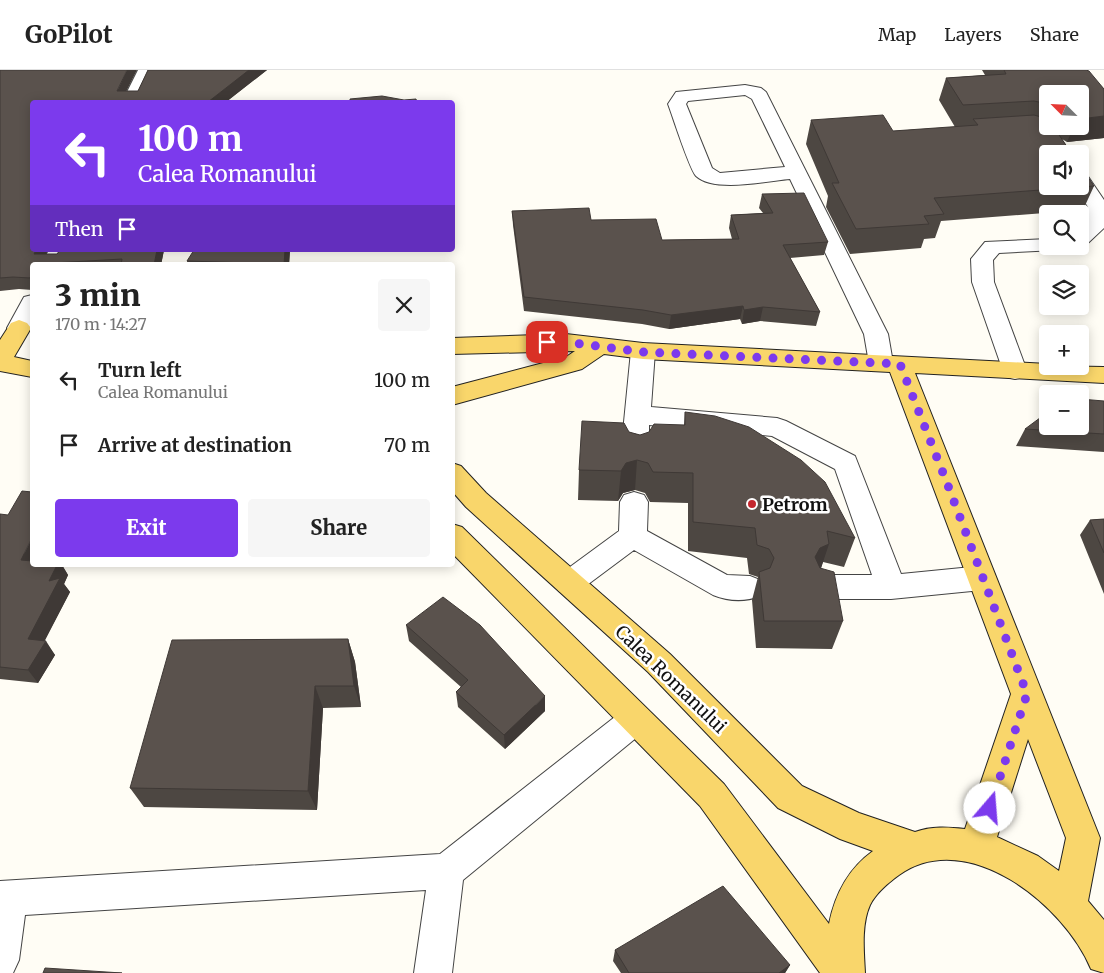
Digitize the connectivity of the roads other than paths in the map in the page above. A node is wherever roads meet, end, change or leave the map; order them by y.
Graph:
1 (147, 70) edge
2 (132, 100) edge
3 (798, 172) junction
4 (1089, 193) edge
5 (1089, 230) edge
6 (1039, 245) edge
7 (30, 305) edge
8 (17, 328) edge
9 (455, 346) edge
10 (600, 346) junction
11 (642, 352) junction
12 (0, 362) edge
13 (890, 364) junction
14 (30, 369) edge
15 (1015, 371) junction
16 (1104, 375) edge
17 (455, 395) edge
18 (637, 415) junction
19 (636, 454) edge
20 (455, 476) edge
21 (634, 502) dead end
22 (633, 536) junction
23 (455, 537) edge
24 (982, 578) junction
25 (569, 583) junction
26 (822, 587) edge
27 (891, 587) junction
28 (750, 588) dead end
29 (1027, 694) junction
30 (636, 719) junction
31 (976, 847) junction
32 (912, 848) junction
33 (446, 871) junction
34 (4, 899) edge
35 (1070, 903) junction
36 (1104, 956) edge
37 (0, 960) edge
38 (433, 973) edge
39 (844, 973) edge

1 - 2 street
3 - 3 street
3 - 13 street
4 - 5 street
6 - 15 street
7 - 8 street
8 - 12 main road
9 - 10 main road
10 - 11 main road
10 - 17 main road
11 - 13 main road
11 - 18 street
12 - 14 main road
13 - 15 main road
13 - 24 main road
15 - 16 main road
18 - 19 street
18 - 27 street
20 - 25 main road, Calea Romanului
21 - 22 street
22 - 25 street
22 - 28 street
23 - 30 main road
24 - 27 street
24 - 29 main road
25 - 32 main road, Calea Romanului
26 - 27 street
29 - 31 main road
29 - 35 main road
30 - 33 street
30 - 39 main road
31 - 32 main road
31 - 35 main road
32 - 39 main road
33 - 34 street
33 - 38 street
34 - 37 street
35 - 36 main road

